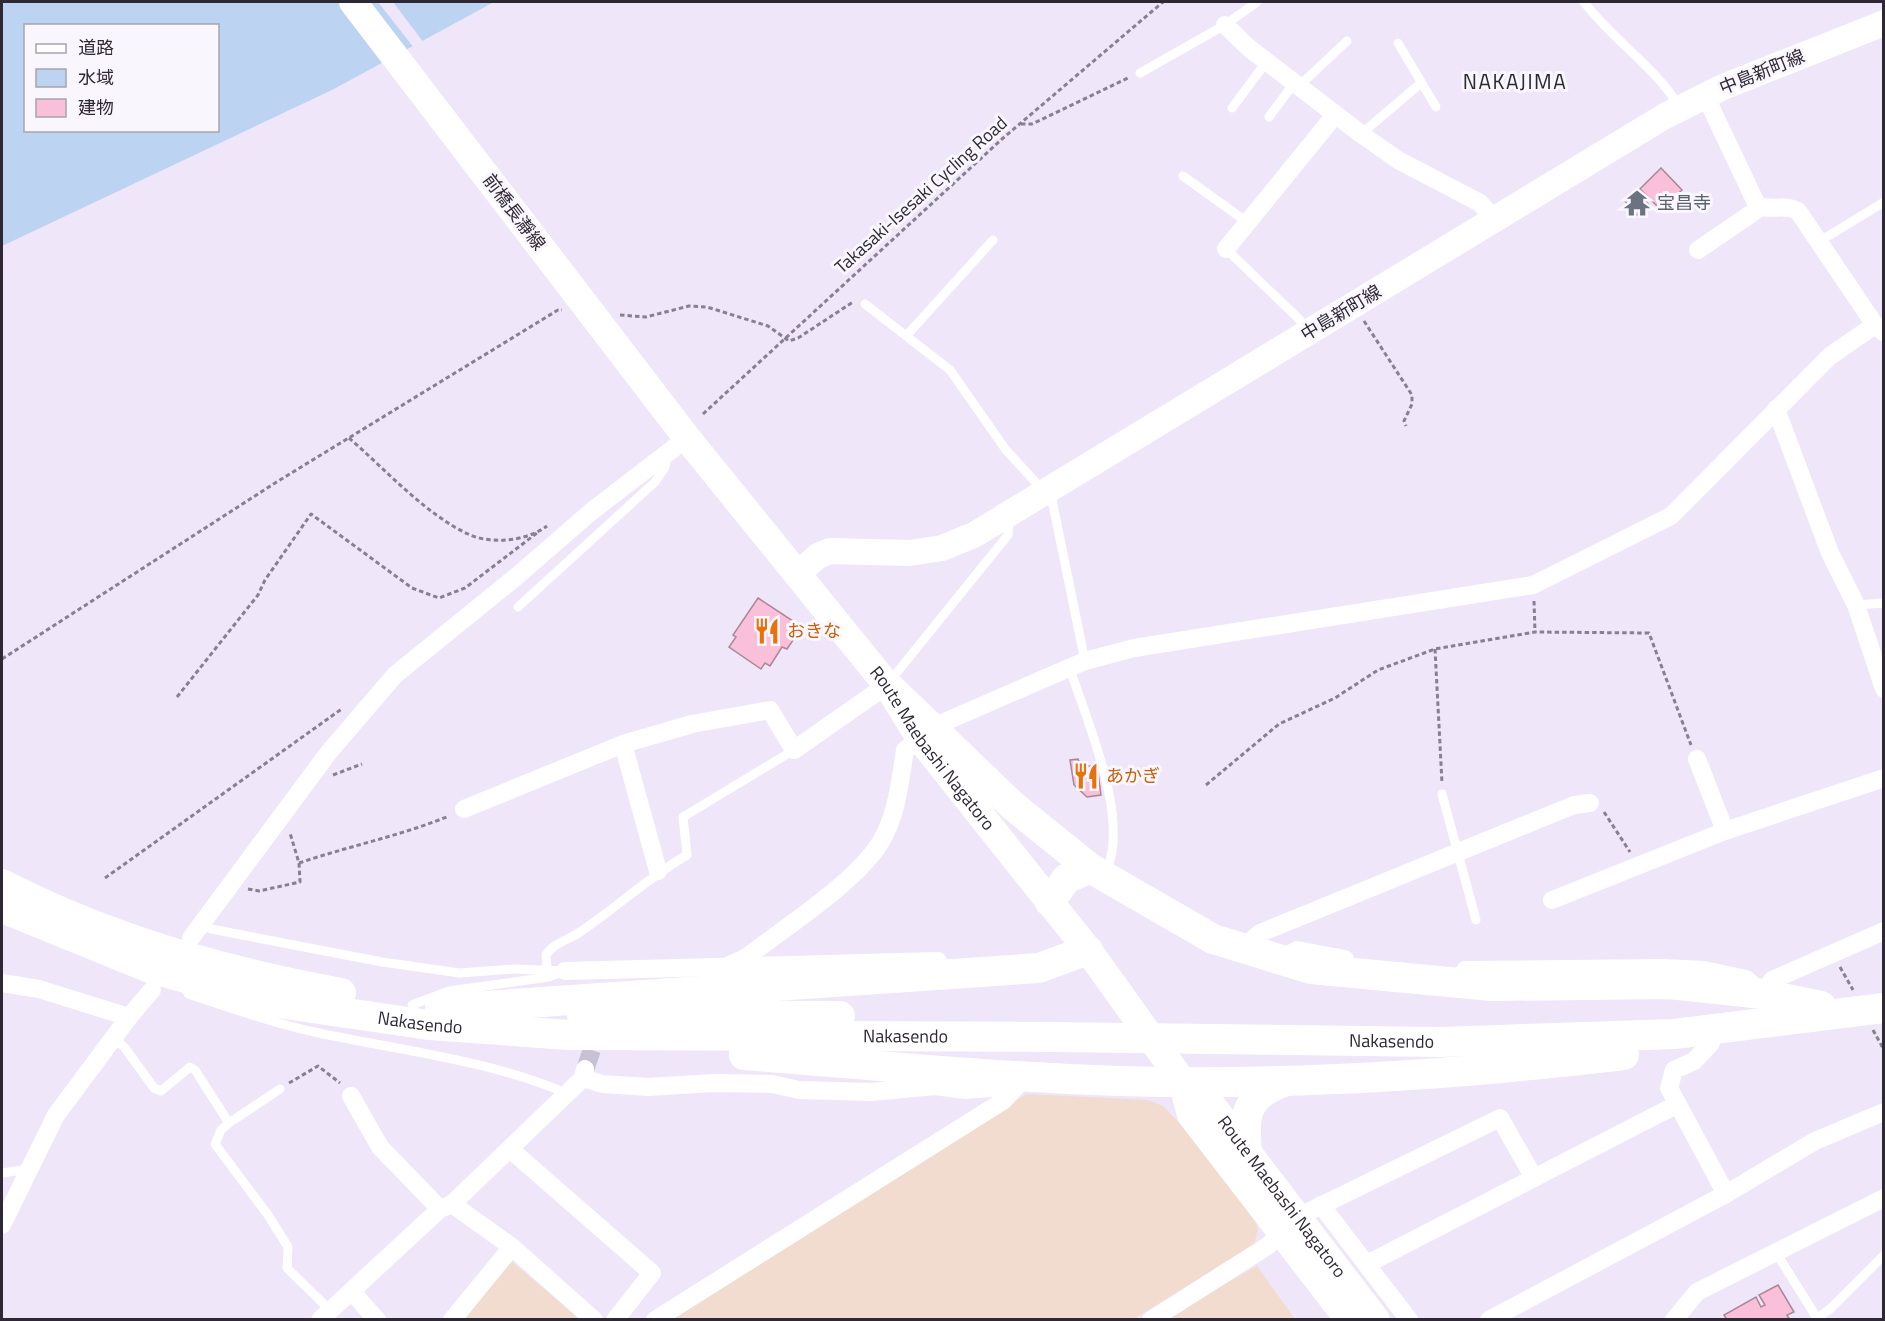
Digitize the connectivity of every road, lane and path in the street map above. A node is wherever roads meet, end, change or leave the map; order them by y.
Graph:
1 (353, 2) edge
2 (1162, 2) edge
3 (1257, 2) edge
4 (1584, 2) edge
5 (1884, 23) edge
6 (1225, 25) junction
7 (1347, 41) dead end
8 (1398, 43) dead end
9 (1267, 61) junction
10 (1140, 73) joint
11 (1421, 83) junction
12 (1296, 84) junction
13 (1705, 95) junction
14 (1436, 107) dead end
15 (1232, 108) dead end
16 (1680, 108) junction
17 (1335, 115) junction
18 (1269, 117) dead end
19 (1020, 124) junction
20 (1361, 134) junction
21 (1183, 176) dead end
22 (1884, 202) edge
23 (1761, 207) junction
24 (1495, 220) junction
25 (1247, 222) junction
26 (993, 240) dead end
27 (1820, 241) junction
28 (1226, 249) joint
29 (1698, 250) dead end
30 (865, 304) joint
31 (1354, 305) junction
32 (569, 311) dead end
33 (613, 315) dead end
34 (1879, 328) edge
35 (1308, 333) junction
36 (907, 335) junction
37 (783, 339) junction
38 (1776, 408) junction
39 (703, 414) dead end
40 (1406, 426) dead end
41 (349, 438) junction
42 (676, 438) junction
43 (1046, 493) junction
44 (1009, 516) junction
45 (556, 519) dead end
46 (537, 533) junction
47 (797, 574) junction
48 (1533, 585) junction
49 (1884, 603) edge
50 (1856, 605) junction
51 (518, 607) dead end
52 (1535, 632) junction
53 (1436, 650) junction
54 (2, 659) edge
55 (1077, 663) junction
56 (887, 685) junction
57 (1884, 689) edge
58 (177, 697) dead end
59 (347, 705) dead end
60 (928, 735) junction
61 (623, 744) junction
62 (794, 750) junction
63 (1696, 759) joint
64 (362, 764) dead end
65 (331, 776) dead end
66 (1884, 778) edge
67 (1206, 785) dead end
68 (1442, 794) joint
69 (1590, 803) joint
70 (464, 809) joint
71 (295, 827) dead end
72 (1725, 831) junction
73 (1457, 851) junction
74 (299, 863) junction
75 (1638, 867) junction
76 (658, 871) junction
77 (1097, 873) junction
78 (105, 878) dead end
79 (2, 884) edge
80 (231, 885) junction
81 (1552, 900) dead end
82 (1050, 902) junction
83 (2, 908) edge
84 (40, 915) junction
85 (1476, 920) dead end
86 (196, 931) joint
87 (1884, 931) edge
88 (1242, 949) junction
89 (1088, 950) junction
90 (1014, 959) dead end
91 (728, 966) junction
92 (620, 968) junction
93 (556, 969) junction
94 (180, 976) junction
95 (2, 983) edge
96 (615, 987) dead end
97 (152, 990) dead end
98 (1763, 994) junction
99 (271, 1002) junction
100 (426, 1007) junction
101 (1848, 1012) junction
102 (129, 1017) junction
103 (1879, 1019) edge
104 (1045, 1027) junction
105 (113, 1037) junction
106 (1711, 1043) junction
107 (1884, 1050) edge
108 (1182, 1081) junction
109 (1286, 1081) junction
110 (1020, 1082) junction
111 (280, 1089) joint
112 (568, 1094) junction
113 (351, 1096) joint
114 (1676, 1105) junction
115 (1884, 1112) edge
116 (229, 1123) junction
117 (511, 1150) junction
118 (1247, 1154) junction
119 (28, 1169) junction
120 (2, 1173) edge
121 (1534, 1178) junction
122 (1726, 1194) junction
123 (1884, 1198) edge
124 (446, 1206) junction
125 (1301, 1219) junction
126 (2, 1224) edge
127 (512, 1247) junction
128 (1774, 1251) junction
129 (1884, 1255) edge
130 (1367, 1264) junction
131 (352, 1292) junction
132 (326, 1315) edge
133 (1816, 1319) edge
134 (377, 1320) edge
135 (452, 1320) edge
136 (594, 1320) edge
137 (615, 1320) edge
138 (656, 1320) edge
139 (1151, 1320) edge
140 (1349, 1320) edge
141 (1376, 1320) edge
142 (1409, 1320) edge
143 (1489, 1320) edge
144 (1674, 1320) edge

1 - 42 main road, 前橋長瀞線
2 - 19 path, Takasaki-Isesaki Cycling Road
3 - 6 lane
4 - 16 lane
5 - 13 main road, 中島新町線
6 - 9 street
6 - 10 lane
7 - 12 lane
8 - 11 lane
9 - 12 street
9 - 15 lane
10 - 19 path
11 - 14 lane
11 - 20 lane
12 - 17 street
12 - 18 lane
13 - 16 main road, 中島新町線
13 - 23 street
16 - 24 main road, 中島新町線
17 - 20 street
17 - 25 street
19 - 37 path, Takasaki-Isesaki Cycling Road
20 - 24 street
21 - 25 lane
22 - 27 lane
23 - 27 street
23 - 29 street
24 - 31 main road, 中島新町線
25 - 28 street
26 - 36 lane
27 - 34 street
28 - 35 lane
30 - 36 lane
30 - 37 path
31 - 35 main road, 中島新町線
31 - 40 path
32 - 41 path
33 - 37 path
34 - 38 street
35 - 43 main road, 中島新町線
36 - 43 lane
37 - 39 path, Takasaki-Isesaki Cycling Road
38 - 48 street
38 - 50 street
41 - 46 path
41 - 54 path
42 - 47 main road, Route Maebashi Nagatoro
42 - 51 lane
42 - 80 street
43 - 44 main road, 中島新町線
43 - 55 lane
44 - 47 main road, 中島新町線
44 - 56 lane
45 - 46 path
46 - 58 path
47 - 56 main road, Route Maebashi Nagatoro
48 - 52 path
48 - 55 street
49 - 50 lane
50 - 57 street
52 - 53 path
52 - 63 path
53 - 67 path
53 - 68 path
55 - 60 street
55 - 77 lane
56 - 60 highway
56 - 62 street
59 - 78 path
60 - 77 highway
60 - 82 main road, Route Maebashi Nagatoro
60 - 91 street
61 - 62 street
61 - 70 street
61 - 76 street
62 - 76 lane
63 - 72 street
64 - 65 path
66 - 72 street
68 - 73 lane
69 - 73 street
69 - 75 path
70 - 74 path
71 - 74 path
72 - 75 street
73 - 85 lane
73 - 88 street
74 - 80 path
75 - 81 street
76 - 93 lane
77 - 82 highway
77 - 88 highway
79 - 84 highway
80 - 86 street
82 - 89 main road, Route Maebashi Nagatoro
83 - 84 highway
84 - 94 highway, Nakasendo
84 - 100 highway, Nakasendo
86 - 93 lane
87 - 98 street
88 - 98 highway
89 - 100 highway
89 - 108 main road, Route Maebashi Nagatoro
90 - 91 street
91 - 92 street
92 - 93 street
92 - 96 street
93 - 100 lane
94 - 99 highway, Nakasendo
94 - 112 lane
95 - 102 street
97 - 102 street
98 - 101 highway
99 - 104 highway, Nakasendo
99 - 110 highway
100 - 104 highway, Nakasendo
101 - 103 highway, Nakasendo
101 - 104 highway, Nakasendo
101 - 106 highway
102 - 105 street
103 - 107 path
105 - 116 lane
105 - 119 street
106 - 109 highway
106 - 114 street
108 - 109 highway
108 - 110 highway
108 - 118 main road, Route Maebashi Nagatoro
108 - 125 main road, Route Maebashi Nagatoro
109 - 118 highway
110 - 112 street
110 - 138 street
111 - 113 path
111 - 116 lane
112 - 117 street
113 - 124 street
114 - 121 street
114 - 122 street
115 - 122 street
116 - 132 lane
117 - 124 street
117 - 137 street
118 - 125 main road, Route Maebashi Nagatoro
119 - 120 lane
119 - 126 street
121 - 125 street
121 - 130 street
122 - 143 street
123 - 128 street
124 - 127 street
124 - 131 street
125 - 130 street
125 - 139 street
125 - 140 main road, Route Maebashi Nagatoro
125 - 141 main road, Route Maebashi Nagatoro
127 - 135 street
127 - 136 street
128 - 133 lane
128 - 144 street
129 - 133 lane
130 - 142 street
131 - 132 street
131 - 134 street

